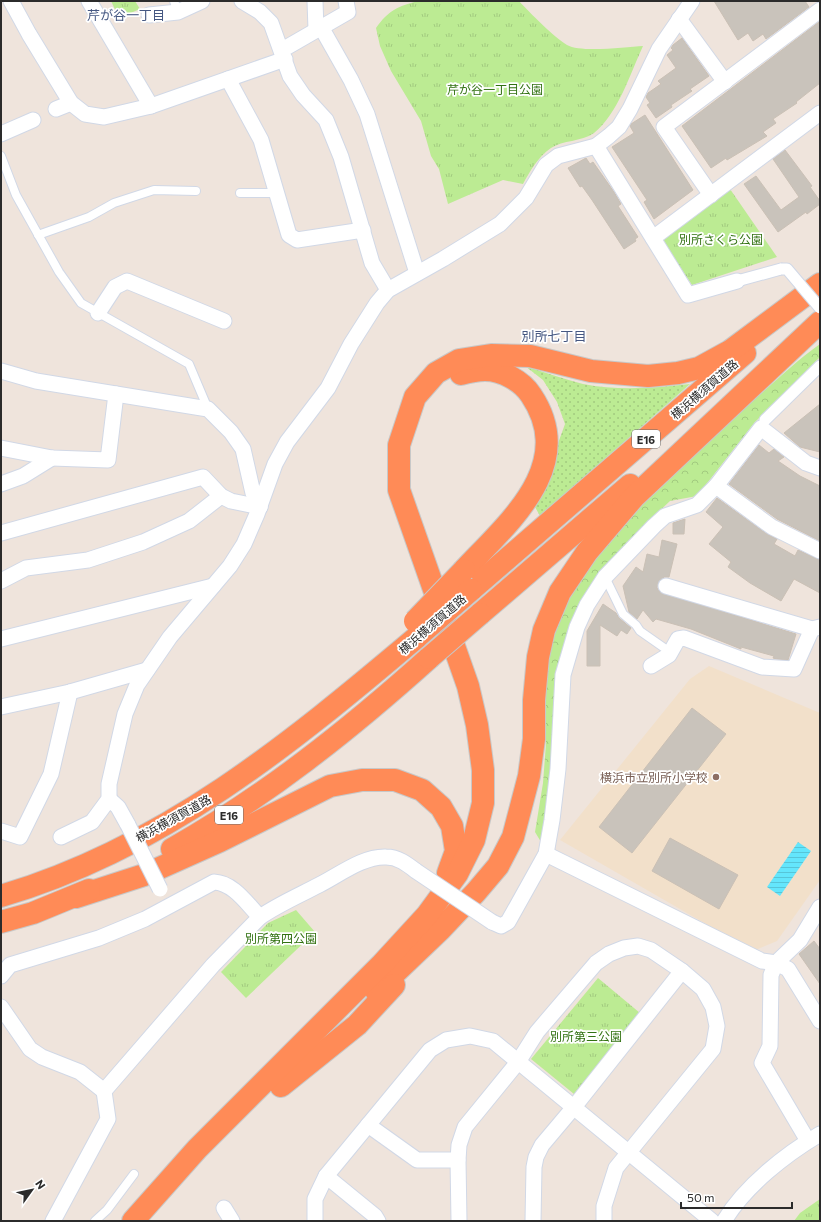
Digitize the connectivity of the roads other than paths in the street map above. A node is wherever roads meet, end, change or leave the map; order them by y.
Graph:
1 (12, 1) edge
2 (90, 1) edge
3 (202, 1) edge
4 (242, 1) edge
5 (315, 1) edge
6 (346, 1) edge
7 (692, 1) edge
8 (176, 7) edge
9 (820, 10) edge
10 (149, 15) dead end
11 (679, 19) junction
12 (318, 29) junction
13 (283, 55) junction
14 (228, 80) junction
15 (725, 82) junction
16 (71, 103) junction
17 (151, 106) junction
18 (56, 109) dead end
19 (820, 113) edge
20 (33, 120) dead end
21 (1, 134) edge
22 (596, 146) junction
23 (1, 156) edge
24 (196, 191) dead end
25 (240, 193) dead end
26 (277, 193) junction
27 (710, 195) junction
28 (363, 230) junction
29 (38, 235) junction
30 (652, 238) junction
31 (417, 273) junction
32 (737, 281) joint
33 (820, 284) edge
34 (820, 288) edge
35 (388, 290) junction
36 (820, 308) edge
37 (98, 314) junction
38 (224, 321) dead end
39 (820, 322) edge
40 (820, 366) edge
41 (1, 371) edge
42 (116, 394) junction
43 (208, 410) junction
44 (763, 424) junction
45 (1, 448) edge
46 (52, 458) junction
47 (820, 468) edge
48 (1, 484) edge
49 (716, 486) junction
50 (221, 496) junction
51 (260, 507) junction
52 (1, 533) edge
53 (820, 551) edge
54 (605, 577) junction
55 (467, 580) junction
56 (1, 581) edge
57 (213, 586) junction
58 (666, 586) dead end
59 (816, 628) edge
60 (1, 639) edge
61 (670, 652) junction
62 (651, 666) dead end
63 (147, 670) junction
64 (70, 692) junction
65 (1, 707) edge
66 (109, 799) junction
67 (1, 831) edge
68 (61, 837) dead end
69 (546, 854) junction
70 (1, 896) edge
71 (76, 896) junction
72 (169, 905) junction
73 (820, 907) edge
74 (260, 917) junction
75 (1, 922) edge
76 (434, 922) junction
77 (776, 963) junction
78 (682, 971) junction
79 (1, 976) edge
80 (1, 1007) edge
81 (820, 1021) edge
82 (518, 1062) junction
83 (275, 1081) junction
84 (104, 1091) junction
85 (574, 1107) junction
86 (368, 1125) junction
87 (814, 1137) edge
88 (629, 1152) junction
89 (458, 1160) junction
90 (134, 1174) dead end
91 (326, 1176) junction
92 (53, 1221) edge
93 (95, 1221) edge
94 (133, 1221) edge
95 (150, 1221) edge
96 (315, 1221) edge
97 (378, 1221) edge
98 (459, 1221) edge
99 (533, 1221) edge
100 (604, 1221) edge
101 (712, 1221) edge
102 (724, 1221) edge

1 - 16 street
2 - 17 street
3 - 8 street
4 - 13 street
5 - 12 street
6 - 12 street
7 - 11 street
8 - 10 street
9 - 15 street
11 - 15 street
11 - 22 street
12 - 13 street
12 - 31 street
13 - 14 street
13 - 28 street
14 - 17 street
14 - 26 street
15 - 27 street
16 - 17 street
16 - 18 street
19 - 27 street
20 - 21 street
22 - 30 street
22 - 31 street
23 - 29 lane
24 - 29 lane
25 - 26 lane
26 - 28 street
27 - 30 street
28 - 35 street
29 - 37 lane
30 - 32 street
31 - 35 street
32 - 36 street, bridge
33 - 76 highway
34 - 55 highway, 横浜横須賀道路 / E16
35 - 51 street
37 - 38 street
37 - 43 lane
39 - 71 highway, 横浜横須賀道路 / E16, bridge
39 - 76 highway
40 - 44 street
41 - 42 street
42 - 43 street
42 - 46 street
43 - 51 street
44 - 47 street
44 - 49 street
45 - 46 street
46 - 48 street
49 - 53 street
49 - 54 street
50 - 51 street
50 - 52 street
50 - 56 street
51 - 57 street
54 - 61 lane
54 - 69 street
55 - 70 highway, 横浜横須賀道路 / E16, bridge
55 - 76 highway
57 - 60 street
57 - 63 street
58 - 59 street
59 - 61 street
61 - 62 street
63 - 64 street
63 - 66 street
64 - 65 street
64 - 67 street
66 - 68 street
66 - 72 street, bridge
69 - 74 street, bridge
69 - 77 street
71 - 75 highway, 横浜横須賀道路 / E16
71 - 76 highway
72 - 74 street
72 - 79 street
73 - 77 street
74 - 84 street
76 - 83 highway
77 - 81 street
77 - 87 street
78 - 82 street
78 - 85 street
78 - 88 street
80 - 84 street
82 - 85 street
82 - 86 street
82 - 89 street
83 - 94 highway
83 - 95 highway
84 - 92 street
85 - 88 street
85 - 99 street
86 - 89 street
86 - 91 street
87 - 102 street
88 - 100 street
88 - 101 street
89 - 98 street
90 - 93 lane
91 - 96 street
91 - 97 street

